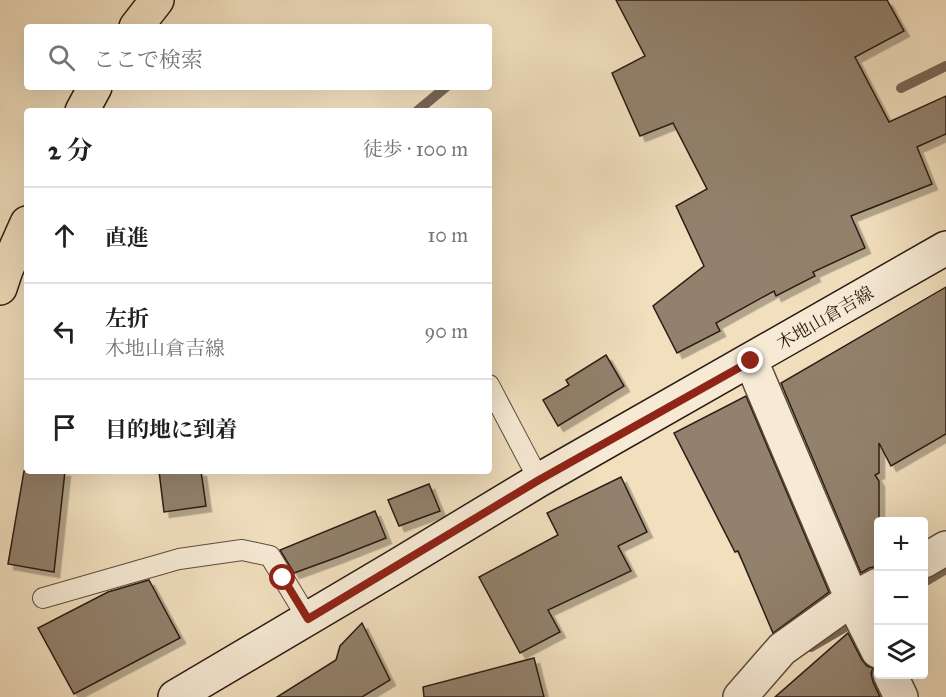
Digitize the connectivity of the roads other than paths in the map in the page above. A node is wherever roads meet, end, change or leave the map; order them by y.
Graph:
1 (157, 0) edge
2 (138, 24) edge
3 (93, 90) edge
4 (84, 108) edge
5 (24, 230) edge
6 (946, 248) edge
7 (0, 288) edge
8 (751, 361) junction
9 (492, 391) edge
10 (539, 480) junction
11 (946, 548) edge
12 (928, 559) edge
13 (866, 592) edge
14 (43, 598) dead end
15 (308, 619) junction
16 (874, 628) edge
17 (892, 679) edge
18 (175, 697) edge
19 (740, 697) edge
20 (901, 697) edge

1 - 2 highway
3 - 4 highway
5 - 7 highway
6 - 8 main road, 木地山倉吉線
8 - 10 main road, 木地山倉吉線
8 - 13 main road
9 - 10 lane
10 - 15 main road, 木地山倉吉線
11 - 12 main road
13 - 16 main road
13 - 19 main road
14 - 15 lane
15 - 18 main road, 木地山倉吉線
17 - 20 main road

